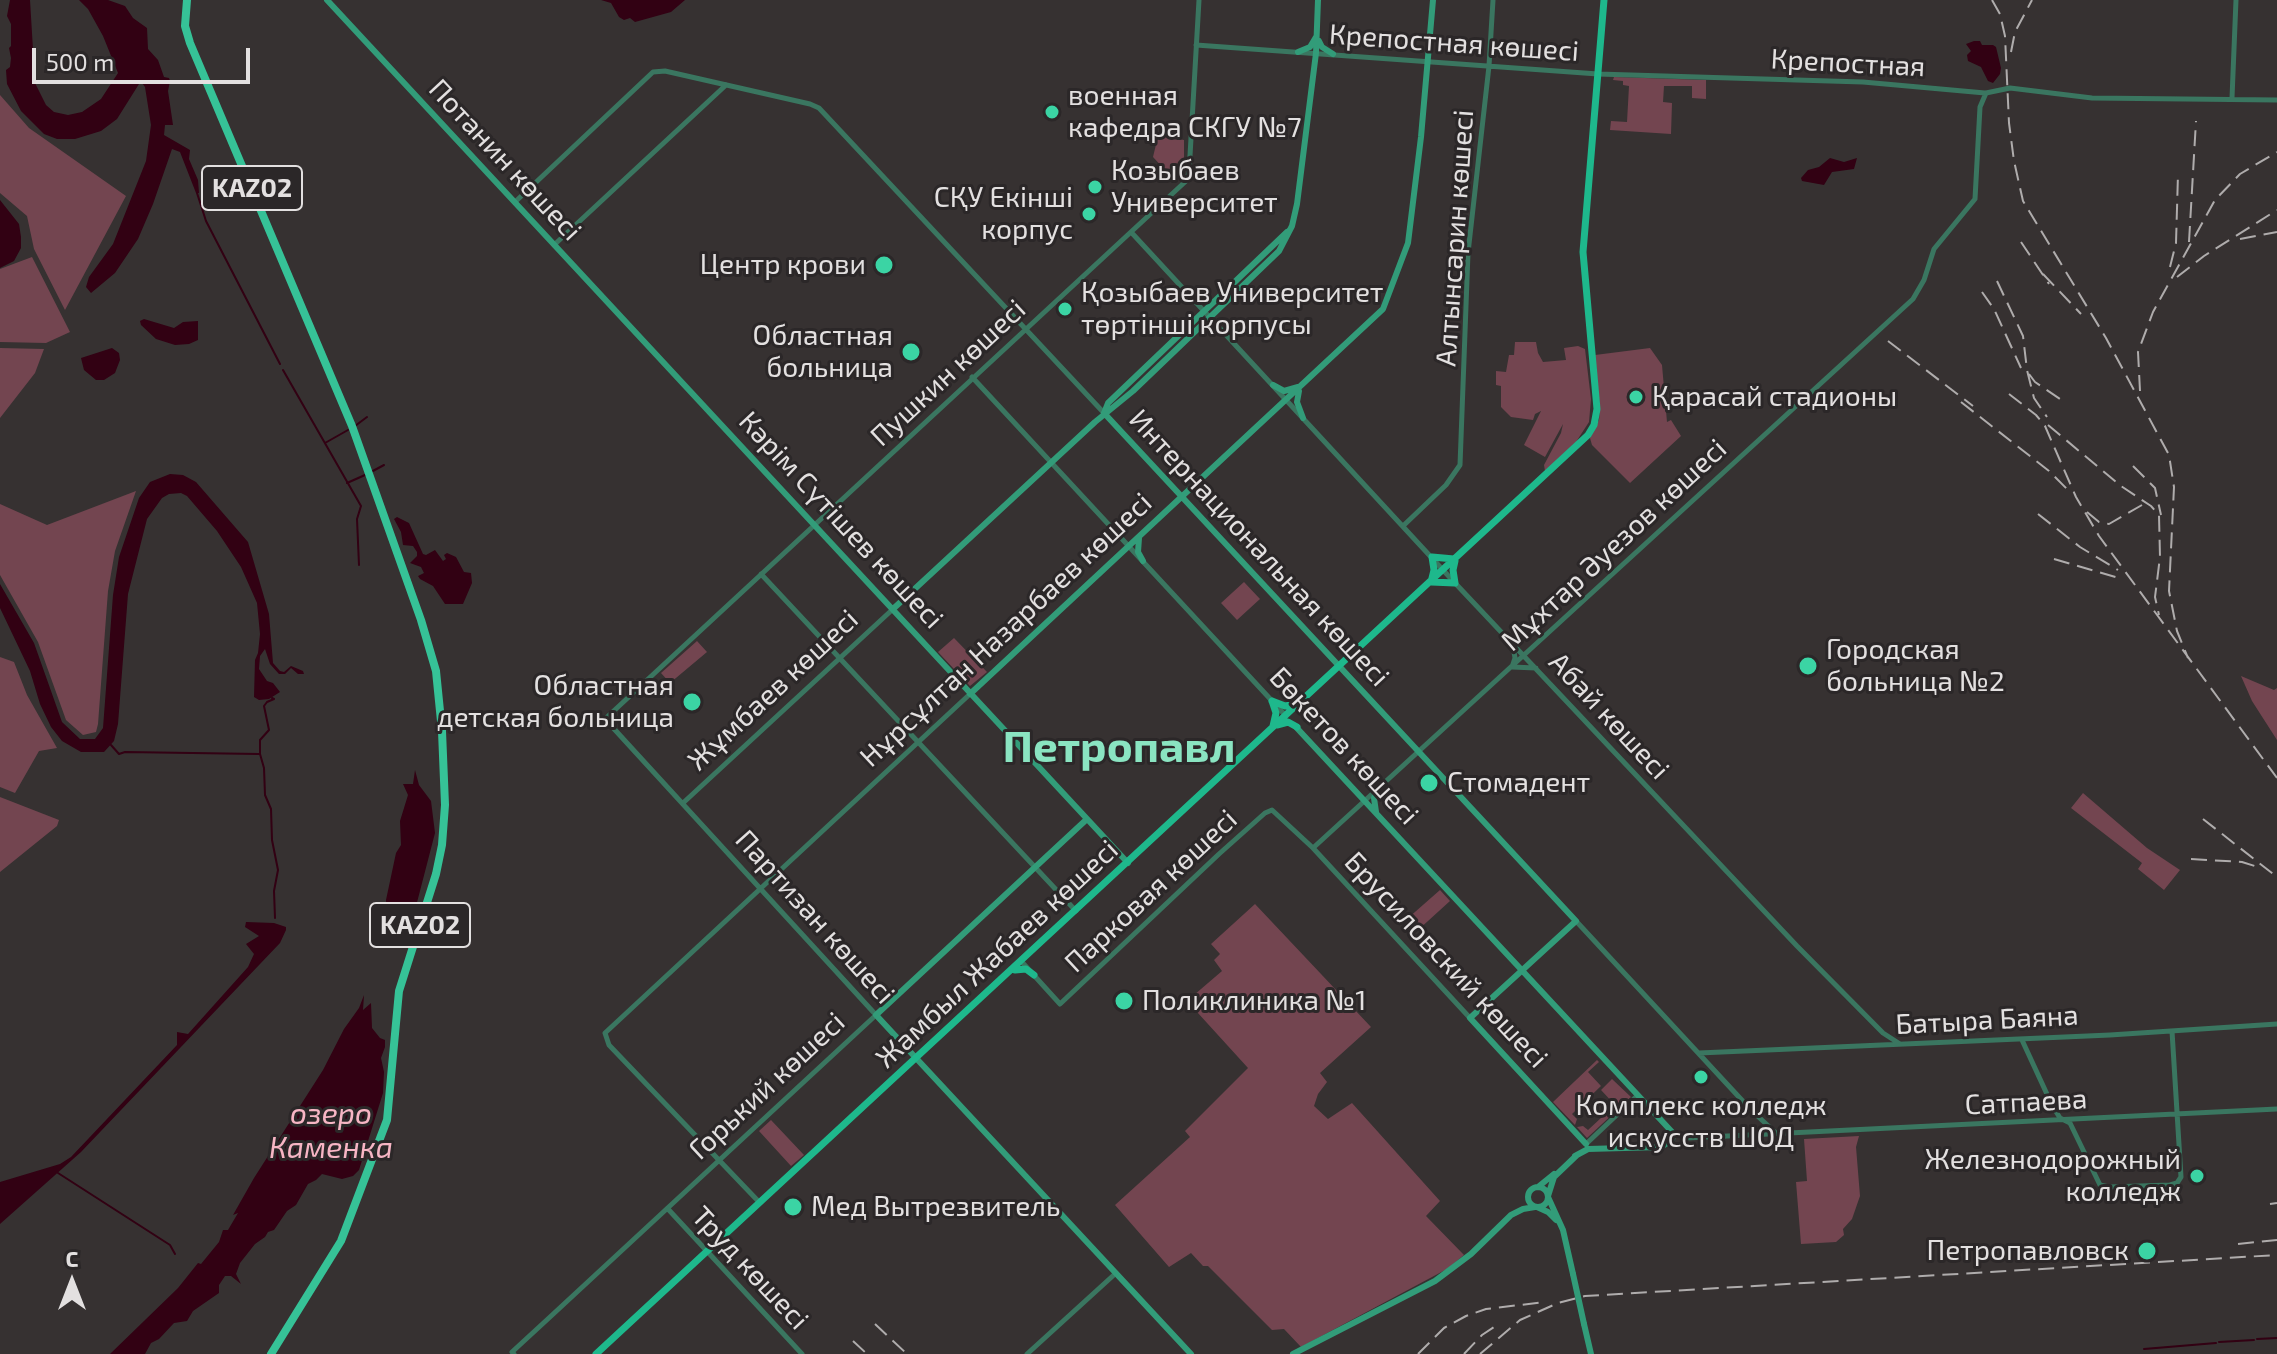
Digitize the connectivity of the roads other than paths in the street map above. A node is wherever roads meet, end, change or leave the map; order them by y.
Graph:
1 (187, 0) edge
2 (327, 0) edge
3 (1199, 0) edge
4 (1318, 0) edge
5 (1433, 0) edge
6 (1493, 0) edge
7 (1604, 0) edge
8 (2236, 0) edge
9 (1317, 35) junction
10 (1196, 45) junction
11 (1298, 52) junction
12 (1316, 53) junction
13 (1333, 54) junction
14 (1428, 61) junction
15 (1489, 66) junction
16 (1314, 68) junction
17 (1598, 74) junction
18 (1709, 76) joint
19 (714, 81) junction
20 (732, 85) junction
21 (715, 93) junction
22 (1986, 93) junction
23 (2232, 98) junction
24 (2277, 100) edge
25 (515, 202) junction
26 (1292, 226) junction
27 (1131, 232) junction
28 (554, 245) junction
29 (1205, 311) junction
30 (1211, 318) junction
31 (1025, 328) junction
32 (651, 349) joint
33 (972, 377) junction
34 (1304, 383) junction
35 (1273, 385) junction
36 (1287, 400) junction
37 (1104, 413) junction
38 (1303, 418) junction
39 (1051, 462) junction
40 (1182, 497) junction
41 (814, 525) junction
42 (1403, 526) junction
43 (1142, 534) junction
44 (1129, 546) junction
45 (1432, 557) junction
46 (1459, 557) junction
47 (1143, 561) junction
48 (1444, 571) junction
49 (761, 574) junction
50 (1455, 583) junction
51 (1430, 584) junction
52 (893, 609) junction
53 (1511, 642) junction
54 (1535, 646) junction
55 (1524, 655) junction
56 (840, 658) junction
57 (1338, 667) junction
58 (1512, 667) junction
59 (1537, 668) junction
60 (970, 694) junction
61 (1272, 701) junction
62 (1299, 703) junction
63 (616, 709) junction
64 (1286, 716) junction
65 (605, 719) joint
66 (1297, 727) junction
67 (614, 728) junction
68 (1272, 728) junction
69 (917, 743) junction
70 (1418, 752) junction
71 (1378, 789) junction
72 (1365, 801) junction
73 (683, 803) junction
74 (1271, 810) joint
75 (1377, 814) junction
76 (1087, 819) junction
77 (1313, 848) junction
78 (1128, 863) junction
79 (1035, 868) junction
80 (761, 889) junction
81 (1076, 911) junction
82 (1576, 921) junction
83 (1034, 949) junction
84 (1021, 961) junction
85 (1522, 970) junction
86 (1009, 972) junction
87 (1034, 975) junction
88 (876, 1015) junction
89 (1470, 1018) junction
90 (2277, 1024) edge
91 (2172, 1031) junction
92 (1883, 1033) junction
93 (2030, 1038) junction
94 (2022, 1039) junction
95 (1900, 1044) junction
96 (1879, 1046) junction
97 (2026, 1046) junction
98 (904, 1047) junction
99 (1699, 1053) junction
100 (1710, 1054) junction
101 (915, 1059) junction
102 (1707, 1063) junction
103 (904, 1070) junction
104 (1638, 1095) junction
105 (2052, 1105) junction
106 (2277, 1109) edge
107 (2056, 1113) junction
108 (2177, 1115) junction
109 (2067, 1120) junction
110 (2039, 1121) junction
111 (2052, 1121) junction
112 (1673, 1133) junction
113 (1777, 1133) junction
114 (1687, 1138) junction
115 (1590, 1145) junction
116 (1664, 1146) junction
117 (720, 1161) junction
118 (1538, 1187) junction
119 (1528, 1194) junction
120 (1548, 1197) junction
121 (760, 1203) junction
122 (1536, 1207) junction
123 (668, 1209) junction
124 (1511, 1215) junction
125 (1563, 1230) junction
126 (707, 1252) junction
127 (1116, 1273) junction
128 (513, 1353) edge
129 (271, 1354) edge
130 (596, 1354) edge
131 (802, 1354) edge
132 (1027, 1354) edge
133 (1191, 1354) edge
134 (1293, 1354) edge
135 (1591, 1354) edge

1 - 129 highway, KAZ02
2 - 25 main road, Потанин көшесі
3 - 10 street, Пушкин көшесі
4 - 9 main road, Жұмбаев көшесі
5 - 14 main road, Нұрсұлтан Назарбаев көшесі
6 - 15 street, Алтынсарин көшесі
7 - 17 main road
8 - 23 street
9 - 11 main road
9 - 12 main road, Жұмбаев көшесі
9 - 13 main road
10 - 11 street, Крепостная көшесі
10 - 27 street, Пушкин көшесі
11 - 12 street, Крепостная көшесі
11 - 16 main road
12 - 13 street, Крепостная көшесі
12 - 16 main road, Жұмбаев көшесі
13 - 14 street, Крепостная көшесі
13 - 16 main road
14 - 15 street, Крепостная көшесі
14 - 34 main road, Нұрсұлтан Назарбаев көшесі
15 - 17 street, Крепостная көшесі
15 - 42 street, Алтынсарин көшесі
16 - 26 main road, Жұмбаев көшесі
17 - 18 street, Крепостная көшесі
17 - 46 main road
18 - 22 street, Крепостная
19 - 20 street, Интернациональная көшесі
19 - 21 street
19 - 25 street, Интернациональная көшесі
20 - 21 street
20 - 31 street, Интернациональная көшесі
21 - 28 street
22 - 23 street
22 - 54 street, Мұхтар Әуезов көшесі
23 - 24 street
25 - 28 main road, Потанин көшесі
26 - 29 main road, Жұмбаев көшесі
26 - 30 main road, Жұмбаев көшесі
27 - 29 street, Абай көшесі
27 - 31 street, Пушкин көшесі
28 - 32 main road, Потанин көшесі
29 - 30 street, Абай көшесі
29 - 37 main road, Жұмбаев көшесі
30 - 35 street, Абай көшесі
30 - 37 main road, Жұмбаев көшесі
31 - 33 street, Пушкин көшесі
31 - 37 street, Интернациональная көшесі
32 - 41 main road, Кәрім Сүтішев көшесі
33 - 39 street, Бөкетов көшесі
33 - 41 street, Пушкин көшесі
34 - 35 main road
34 - 36 main road, Нұрсұлтан Назарбаев көшесі
34 - 38 main road
35 - 36 street, Абай көшесі
36 - 38 street, Абай көшесі
36 - 40 main road, Нұрсұлтан Назарбаев көшесі
37 - 39 main road, Жұмбаев көшесі
37 - 40 main road, Интернациональная көшесі
38 - 42 street, Абай көшесі
39 - 44 street, Бөкетов көшесі
39 - 52 main road, Жұмбаев көшесі
40 - 43 main road, Нұрсұлтан Назарбаев көшесі
40 - 57 main road, Интернациональная көшесі
41 - 49 street, Пушкин көшесі
41 - 52 main road, Кәрім Сүтішев көшесі
42 - 45 street, Абай көшесі
43 - 44 main road, Нұрсұлтан Назарбаев көшесі
43 - 47 main road
44 - 47 street, Бөкетов көшесі
44 - 60 main road, Нұрсұлтан Назарбаев көшесі
45 - 46 main road
45 - 48 street, Абай көшесі
45 - 51 main road
46 - 48 main road, Жамбыл Жабаев көшесі
46 - 50 main road
47 - 61 street, Бөкетов көшесі
48 - 50 street, Абай көшесі
48 - 51 main road, Жамбыл Жабаев көшесі
49 - 56 street
49 - 63 street, Пушкин көшесі
50 - 51 main road
50 - 53 street, Абай көшесі
51 - 57 main road, Жамбыл Жабаев көшесі
52 - 56 street, Жұмбаев көшесі
52 - 60 main road, Кәрім Сүтішев көшесі
53 - 54 street
53 - 55 street, Абай көшесі
53 - 58 street
54 - 55 street, Мұхтар Әуезов көшесі
55 - 58 street, Мұхтар Әуезов көшесі
55 - 59 street, Абай көшесі
56 - 69 street
56 - 73 street, Жұмбаев көшесі
57 - 62 main road, Жамбыл Жабаев көшесі
57 - 70 main road, Интернациональная көшесі
58 - 59 street
58 - 70 street, Мұхтар Әуезов көшесі
59 - 92 street, Абай көшесі
60 - 69 street, Нұрсұлтан Назарбаев көшесі
60 - 76 main road, Кәрім Сүтішев көшесі
61 - 62 main road
61 - 64 street, Бөкетов көшесі
61 - 68 main road
62 - 64 main road, Жамбыл Жабаев көшесі
62 - 66 main road
63 - 65 street, Пушкин көшесі
63 - 67 street
64 - 66 main road, Бөкетов көшесі
64 - 68 main road, Жамбыл Жабаев көшесі
65 - 67 street, Партизан көшесі
66 - 68 main road
66 - 72 main road, Бөкетов көшесі
67 - 73 street, Партизан көшесі
68 - 78 main road, Жамбыл Жабаев көшесі
69 - 79 street
69 - 80 street, Нұрсұлтан Назарбаев көшесі
70 - 71 street, Мұхтар Әуезов көшесі
70 - 82 main road, Интернациональная көшесі
71 - 72 street, Мұхтар Әуезов көшесі
71 - 75 main road
72 - 75 main road, Бөкетов көшесі
72 - 77 street, Мұхтар Әуезов көшесі
73 - 80 street, Партизан көшесі
74 - 77 street, Брусиловский көшесі
74 - 87 street, Парковая көшесі
75 - 85 main road, Бөкетов көшесі
76 - 78 main road, Кәрім Сүтішев көшесі
76 - 79 main road, Горький көшесі
77 - 89 street, Брусиловский көшесі
78 - 81 main road, Жамбыл Жабаев көшесі
79 - 81 street
79 - 88 main road, Горький көшесі
80 - 88 street, Партизан көшесі
80 - 117 street, Нұрсұлтан Назарбаев көшесі
81 - 83 main road, Жамбыл Жабаев көшесі
82 - 85 main road
82 - 99 street, Интернациональная көшесі
83 - 84 main road, Жамбыл Жабаев көшесі
83 - 87 main road
84 - 86 main road, Жамбыл Жабаев көшесі
84 - 87 street
85 - 89 main road
85 - 104 main road, Бөкетов көшесі
86 - 87 main road
86 - 101 main road, Жамбыл Жабаев көшесі
88 - 98 main road, Партизан көшесі
88 - 117 street, Горький көшесі
89 - 115 main road, Брусиловский көшесі
90 - 91 street, Батыра Баяна
91 - 93 street, Батыра Баяна
91 - 108 street
92 - 95 street, Абай көшесі
92 - 96 street
93 - 94 street, Батыра Баяна
93 - 97 street
94 - 95 street, Батыра Баяна
94 - 97 street
95 - 96 street, Батыра Баяна
96 - 100 street, Батыра Баяна
97 - 105 street
98 - 101 main road, Партизан көшесі
98 - 103 main road
99 - 100 street, Батыра Баяна
99 - 102 street, Интернациональная көшесі
100 - 102 street
101 - 103 main road, Жамбыл Жабаев көшесі
101 - 127 main road, Партизан көшесі
102 - 113 street, Интернациональная көшесі
103 - 121 main road, Жамбыл Жабаев көшесі
104 - 112 main road, Бөкетов көшесі
104 - 115 street
105 - 107 street
105 - 110 street
106 - 108 street, Сатпаева
107 - 109 street
107 - 111 street
108 - 109 street, Сатпаева
108 - 109 street
109 - 111 street, Сатпаева
110 - 111 street, Сатпаева
110 - 113 street, Сатпаева
112 - 114 street, Бөкетов көшесі
112 - 116 main road
113 - 114 street, Сатпаева
114 - 116 street
115 - 116 main road
115 - 118 main road
115 - 120 main road
117 - 121 street
117 - 123 street, Горький көшесі
118 - 119 main road
118 - 120 main road
119 - 122 main road
119 - 124 main road
120 - 122 main road
120 - 125 main road
121 - 126 main road, Жамбыл Жабаев көшесі
122 - 124 main road
122 - 125 main road
123 - 126 street, Труд көшесі
123 - 128 street, Горький көшесі
124 - 134 main road
125 - 135 main road, bridge
126 - 130 main road, Жамбыл Жабаев көшесі
126 - 131 street, Труд көшесі
127 - 132 street
127 - 133 main road, Партизан көшесі

